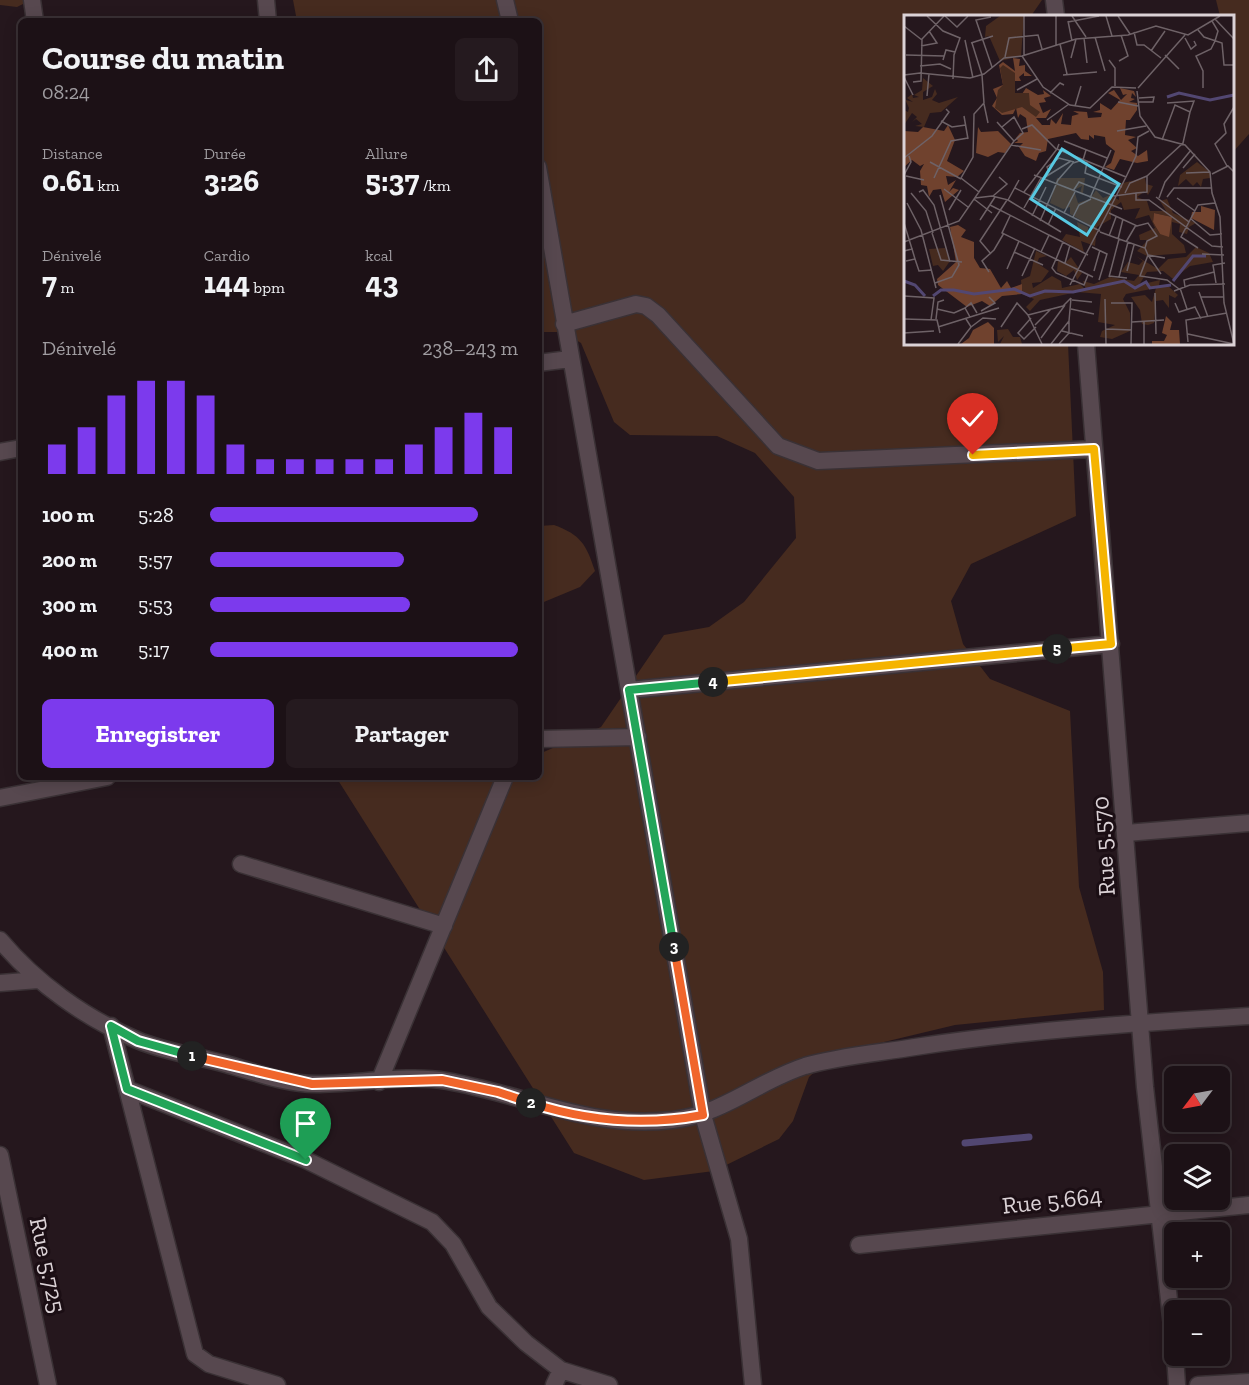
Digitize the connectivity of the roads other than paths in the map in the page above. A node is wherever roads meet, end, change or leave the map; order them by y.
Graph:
1 (32, 0) edge
2 (266, 0) edge
3 (506, 0) edge
4 (1054, 0) edge
5 (1056, 15) edge
6 (35, 18) edge
7 (268, 18) edge
8 (509, 18) edge
9 (542, 191) edge
10 (564, 324) junction
11 (1086, 345) edge
12 (570, 359) junction
13 (542, 362) edge
14 (18, 449) edge
15 (1094, 449) junction
16 (0, 452) edge
17 (1111, 644) junction
18 (629, 690) junction
19 (638, 737) junction
20 (542, 739) edge
21 (92, 780) edge
22 (504, 780) edge
23 (0, 798) edge
24 (1249, 823) edge
25 (1126, 833) junction
26 (241, 864) dead end
27 (444, 926) junction
28 (0, 940) edge
29 (38, 980) junction
30 (0, 983) edge
31 (1249, 1016) edge
32 (1140, 1023) junction
33 (111, 1026) junction
34 (380, 1082) junction
35 (127, 1089) junction
36 (703, 1115) junction
37 (0, 1155) edge
38 (1249, 1205) edge
39 (1160, 1213) junction
40 (859, 1245) dead end
41 (1169, 1300) edge
42 (1175, 1366) edge
43 (558, 1377) edge
44 (1249, 1383) edge
45 (48, 1385) edge
46 (277, 1385) edge
47 (609, 1385) edge
48 (753, 1385) edge
49 (1176, 1385) edge
50 (1198, 1385) edge

1 - 6 street
2 - 7 street
3 - 8 street
4 - 5 street
9 - 10 street
10 - 12 street
10 - 15 street
11 - 15 street, Rue 5.570
12 - 13 street
12 - 18 street
14 - 16 street
15 - 17 street, Rue 5.570
17 - 18 street
17 - 25 street, Rue 5.570
18 - 19 street
19 - 20 street
19 - 36 street
21 - 23 street
22 - 27 street
24 - 25 street
25 - 32 street, Rue 5.570
26 - 27 street
27 - 34 street
28 - 29 street
29 - 30 street
29 - 33 street
31 - 32 street
32 - 36 street
32 - 39 street, Rue 5.570
33 - 34 street
33 - 35 street
34 - 36 street
35 - 43 street
35 - 46 street
36 - 48 street
37 - 45 street, Rue 5.725
38 - 39 street, Rue 5.664
39 - 40 street, Rue 5.664
39 - 41 street, Rue 5.570
42 - 49 street
43 - 47 street
44 - 50 street

